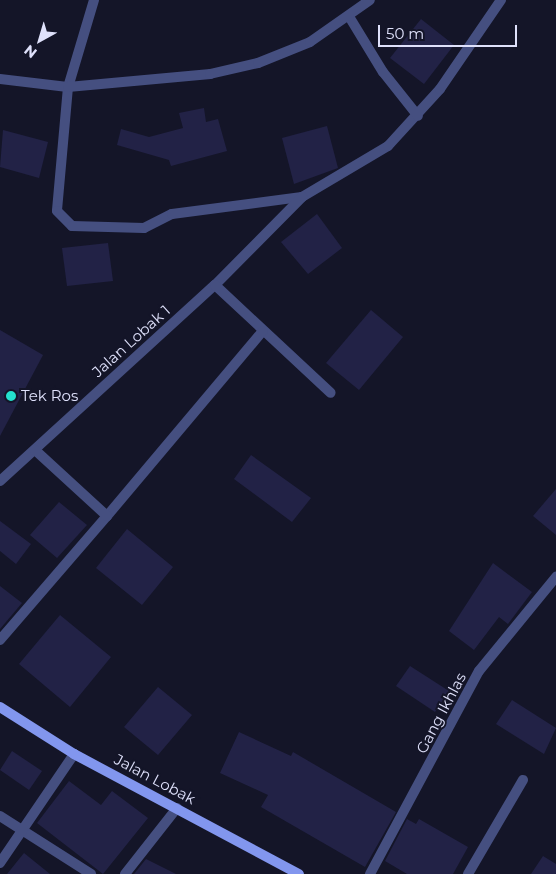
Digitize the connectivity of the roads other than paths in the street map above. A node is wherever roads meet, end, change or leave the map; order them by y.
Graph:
1 (94, 0) edge
2 (370, 0) edge
3 (501, 0) edge
4 (350, 18) junction
5 (0, 78) edge
6 (68, 87) junction
7 (418, 116) junction
8 (302, 197) junction
9 (216, 285) junction
10 (263, 331) junction
11 (331, 393) dead end
12 (34, 450) junction
13 (0, 481) edge
14 (107, 516) junction
15 (556, 577) edge
16 (0, 640) edge
17 (0, 707) edge
18 (74, 754) junction
19 (523, 780) dead end
20 (177, 808) junction
21 (0, 816) edge
22 (24, 831) junction
23 (0, 863) edge
24 (91, 874) edge
25 (125, 874) edge
26 (299, 874) edge
27 (370, 874) edge
28 (468, 874) edge

1 - 6 street
2 - 4 street
3 - 7 street
4 - 6 street
4 - 7 street
5 - 6 street
6 - 8 street
7 - 8 street
8 - 9 street, Jalan Lobak 1
9 - 10 street
9 - 12 street, Jalan Lobak 1
10 - 11 street
10 - 14 street
12 - 13 street, Jalan Lobak 1
12 - 14 street
14 - 16 street
15 - 27 street, Gang Ikhlas
17 - 18 main road, Jalan Lobak
18 - 20 main road, Jalan Lobak
18 - 22 street
19 - 28 street
20 - 25 street
20 - 26 main road, Jalan Lobak
21 - 22 street
22 - 23 street
22 - 24 street

